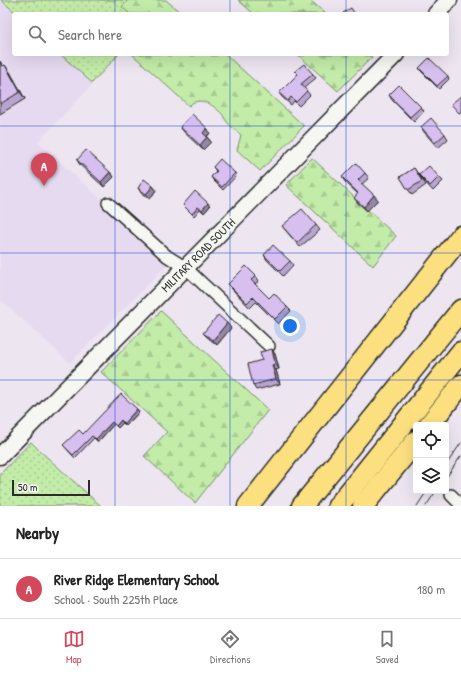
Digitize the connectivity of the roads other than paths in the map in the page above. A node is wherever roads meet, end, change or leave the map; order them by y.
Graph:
1 (450, 0) edge
2 (438, 12) edge
3 (394, 56) edge
4 (108, 203) dead end
5 (461, 222) edge
6 (461, 236) edge
7 (186, 268) junction
8 (461, 310) edge
9 (390, 326) junction
10 (269, 346) dead end
11 (461, 352) edge
12 (461, 385) edge
13 (431, 422) edge
14 (413, 445) edge
15 (0, 456) edge
16 (451, 495) dead end
17 (461, 505) edge
18 (248, 506) edge
19 (302, 506) edge
20 (338, 506) edge
21 (363, 506) edge

1 - 2 main road
3 - 7 main road, MILITARY ROAD SOUTH
4 - 7 street
5 - 9 highway
6 - 9 highway
7 - 10 street
7 - 15 main road, MILITARY ROAD SOUTH
8 - 19 highway
9 - 18 highway
11 - 20 highway
12 - 13 highway
14 - 21 highway
16 - 17 street

